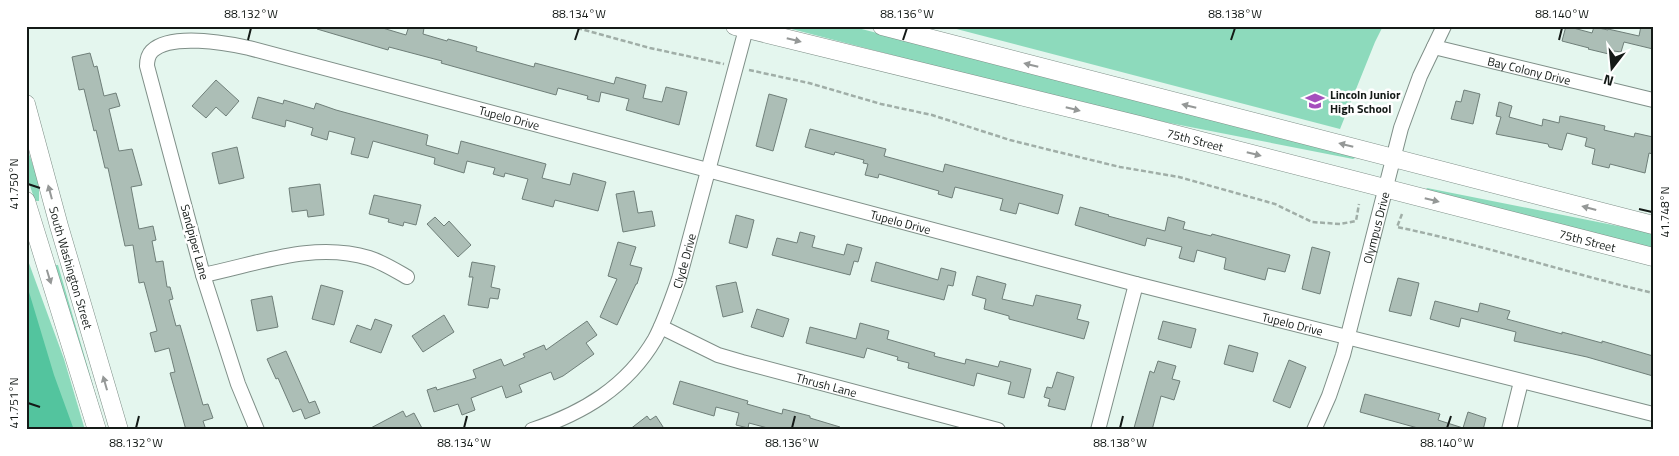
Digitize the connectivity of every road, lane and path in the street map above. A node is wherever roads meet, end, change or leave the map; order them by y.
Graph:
1 (570, 26) edge
2 (882, 26) edge
3 (1444, 26) edge
4 (741, 28) edge
5 (1434, 47) junction
6 (151, 52) joint
7 (726, 65) dead end
8 (746, 69) dead end
9 (1653, 100) edge
10 (26, 104) edge
11 (1393, 157) junction
12 (708, 170) junction
13 (1385, 188) junction
14 (26, 201) edge
15 (1359, 204) dead end
16 (1402, 214) dead end
17 (1653, 224) edge
18 (59, 226) junction
19 (31, 231) edge
20 (1653, 257) edge
21 (203, 274) junction
22 (407, 277) dead end
23 (1136, 284) junction
24 (1653, 293) edge
25 (661, 327) junction
26 (1348, 338) junction
27 (1521, 382) junction
28 (1653, 414) edge
29 (97, 430) edge
30 (119, 430) edge
31 (257, 430) edge
32 (532, 430) edge
33 (998, 430) edge
34 (1098, 430) edge
35 (1314, 430) edge
36 (1510, 430) edge

1 - 7 path
11 -> 2 main road
3 - 5 street, Olympus Drive
4 - 12 street, Clyde Drive
4 -> 13 main road, 75th Street
5 - 9 street, Bay Colony Drive
5 - 11 street, Olympus Drive
6 - 12 street, Tupelo Drive
6 - 21 street, Sandpiper Lane
8 - 15 path
18 -> 10 main road, South Washington Street
11 - 13 street, Olympus Drive
17 -> 11 main road
12 - 23 street, Tupelo Drive
12 - 25 street, Clyde Drive
13 -> 20 main road, 75th Street
13 - 26 street, Olympus Drive
14 - 19 main road, South Washington Street
16 - 24 path
18 - 19 main road
30 -> 18 main road, South Washington Street
19 -> 29 main road, South Washington Street
21 - 22 street
21 - 31 street, Sandpiper Lane
23 - 26 street, Tupelo Drive
23 - 34 street
25 - 32 street, Clyde Drive
25 - 33 street, Thrush Lane
26 - 27 street, Tupelo Drive
26 - 35 street, Olympus Drive
27 - 28 street, Tupelo Drive
27 - 36 street

